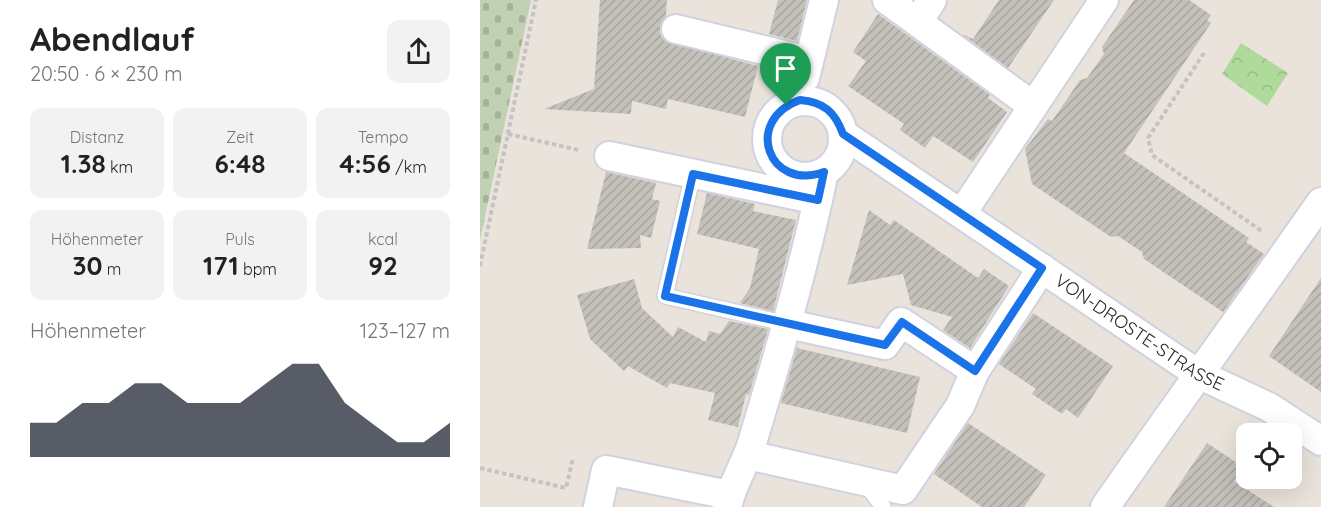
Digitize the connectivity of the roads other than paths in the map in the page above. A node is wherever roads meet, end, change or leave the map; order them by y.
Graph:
1 (824, 0) edge
2 (887, 0) edge
3 (1104, 0) edge
4 (925, 11) edge
5 (676, 29) dead end
6 (809, 61) junction
7 (800, 100) junction
8 (1033, 106) junction
9 (843, 134) junction
10 (609, 156) road end
11 (824, 172) junction
12 (693, 174) junction
13 (818, 200) junction
14 (1321, 202) edge
15 (962, 213) junction
16 (1042, 268) junction
17 (788, 324) junction
18 (975, 371) junction
19 (1198, 374) junction
20 (1321, 441) edge
21 (748, 456) junction
22 (864, 482) junction
23 (728, 501) edge
24 (598, 507) edge
25 (883, 507) edge
26 (1105, 507) edge

1 - 6 street
2 - 4 street
3 - 8 street
4 - 8 street
5 - 6 street
6 - 7 street
7 - 9 street
7 - 11 street
8 - 15 street
9 - 11 street
9 - 15 street, VON-DROSTE-STRASSE
10 - 12 street
11 - 13 street
12 - 13 street
12 - 17 lane
13 - 17 street
14 - 19 street
15 - 16 street, VON-DROSTE-STRASSE
16 - 18 street
16 - 19 street, VON-DROSTE-STRASSE
17 - 18 street
17 - 21 street
18 - 22 street
19 - 20 street, VON-DROSTE-STRASSE
19 - 26 street
21 - 22 street
21 - 23 street
22 - 25 lane
23 - 24 street

